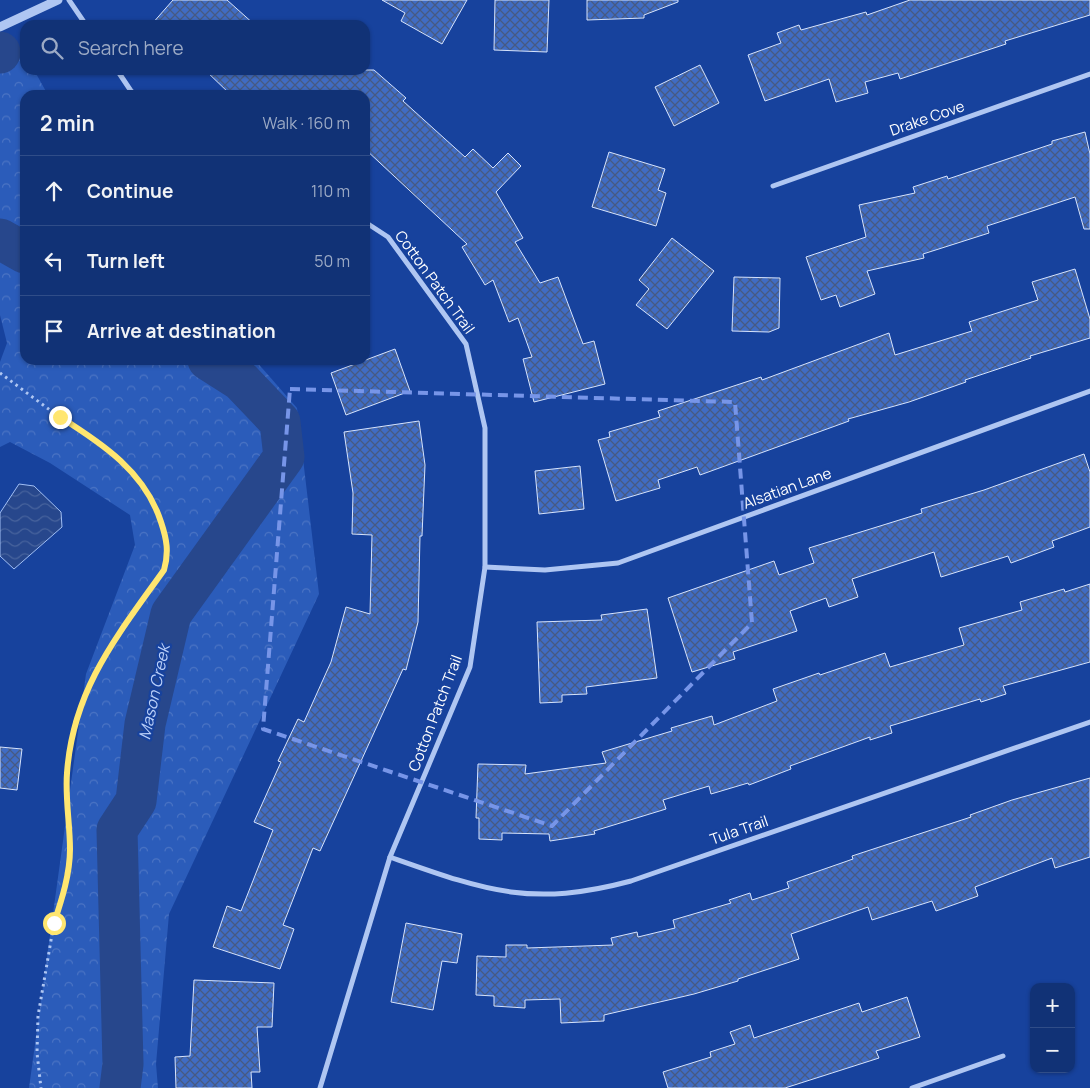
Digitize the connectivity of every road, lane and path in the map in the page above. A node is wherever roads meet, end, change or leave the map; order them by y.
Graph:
1 (58, 0) edge
2 (70, 0) edge
3 (83, 20) edge
4 (0, 27) edge
5 (1090, 74) edge
6 (120, 75) edge
7 (130, 90) edge
8 (773, 186) dead end
9 (370, 225) edge
10 (0, 373) edge
11 (1090, 392) edge
12 (485, 567) junction
13 (1090, 722) edge
14 (390, 857) junction
15 (1003, 1056) dead end
16 (41, 1088) edge
17 (320, 1088) edge
18 (912, 1088) edge

1 - 4 street
2 - 3 street
5 - 8 street, Drake Cove
6 - 7 street
9 - 12 street, Cotton Patch Trail
10 - 16 path
11 - 12 street, Alsatian Lane
12 - 14 street, Cotton Patch Trail
13 - 14 street, Tula Trail
14 - 17 street, Cotton Patch Trail
15 - 18 street

